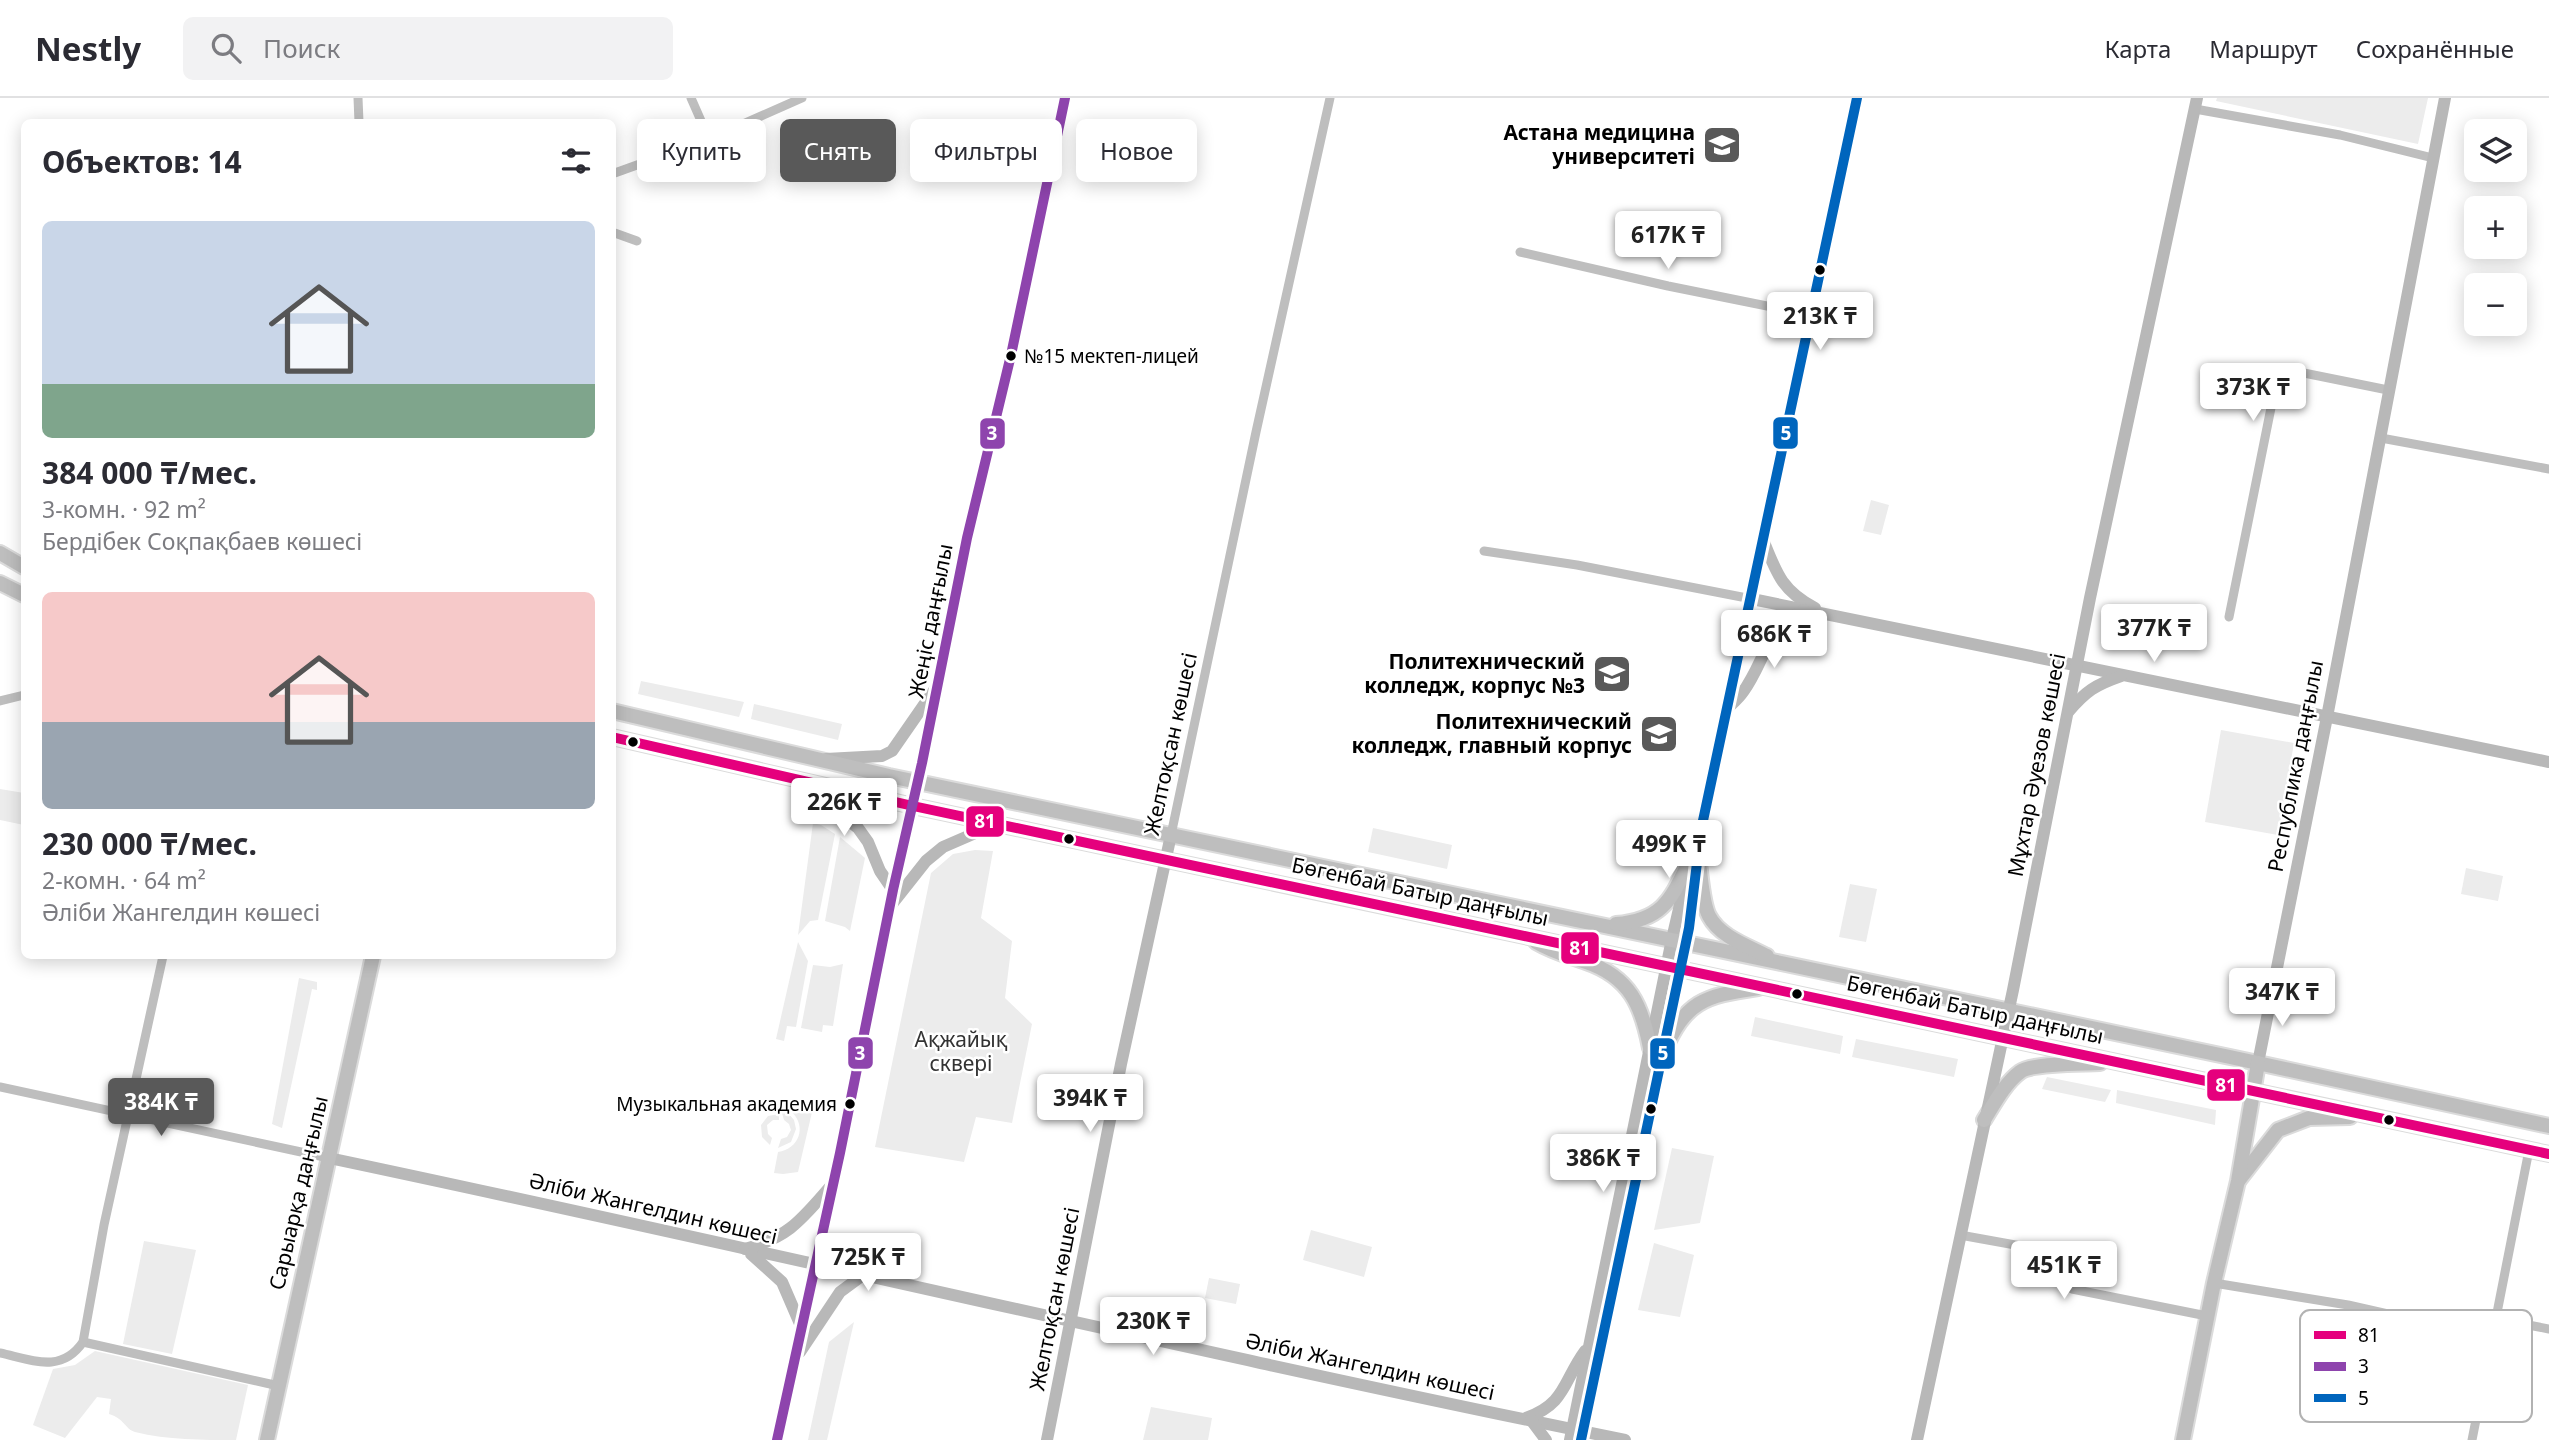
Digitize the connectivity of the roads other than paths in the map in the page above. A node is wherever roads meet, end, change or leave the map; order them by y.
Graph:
1 (358, 98) edge
2 (691, 98) edge
3 (802, 98) edge
4 (1065, 98) edge
5 (1330, 98) edge
6 (1857, 98) edge
7 (2445, 98) edge
8 (2196, 103) edge
9 (359, 119) edge
10 (700, 119) edge
11 (754, 119) edge
12 (2433, 158) junction
13 (637, 165) edge
14 (616, 173) edge
15 (616, 233) edge
16 (637, 241) dead end
17 (1520, 252) dead end
18 (1811, 315) junction
19 (2388, 390) junction
20 (2381, 438) junction
21 (2549, 469) edge
22 (1763, 541) junction
23 (1484, 551) dead end
24 (0, 553) edge
25 (21, 565) edge
26 (0, 583) edge
27 (21, 594) edge
28 (1752, 599) junction
29 (1804, 610) junction
30 (1828, 615) junction
31 (2229, 617) dead end
32 (2077, 666) junction
33 (2123, 675) junction
34 (937, 686) junction
35 (21, 696) edge
36 (0, 701) edge
37 (1728, 708) junction
38 (616, 712) edge
39 (2066, 715) junction
40 (2328, 717) junction
41 (616, 738) edge
42 (816, 759) junction
43 (2549, 762) edge
44 (798, 780) junction
45 (918, 782) junction
46 (913, 806) junction
47 (996, 824) junction
48 (1171, 835) junction
49 (1695, 856) junction
50 (1166, 860) junction
51 (893, 890) junction
52 (891, 904) junction
53 (1601, 925) junction
54 (1526, 936) junction
55 (1679, 941) junction
56 (162, 959) edge
57 (372, 959) edge
58 (1781, 963) junction
59 (1674, 967) junction
60 (1769, 987) junction
61 (2008, 1012) junction
62 (2003, 1037) junction
63 (1656, 1051) junction
64 (2115, 1061) junction
65 (2258, 1063) junction
66 (0, 1087) edge
67 (2250, 1090) junction
68 (128, 1115) junction
69 (2375, 1117) junction
70 (1984, 1120) junction
71 (2549, 1126) edge
72 (2529, 1150) junction
73 (2549, 1154) edge
74 (329, 1158) junction
75 (2238, 1181) junction
76 (833, 1184) junction
77 (1959, 1235) junction
78 (745, 1249) junction
79 (814, 1265) junction
80 (863, 1275) junction
81 (2214, 1283) junction
82 (2370, 1310) edge
83 (2499, 1310) edge
84 (2201, 1316) junction
85 (1070, 1322) junction
86 (802, 1328) junction
87 (83, 1342) junction
88 (1590, 1345) junction
89 (0, 1353) edge
90 (794, 1362) junction
91 (279, 1386) junction
92 (1527, 1420) junction
93 (2476, 1422) edge
94 (1576, 1435) edge
95 (267, 1440) edge
96 (777, 1440) edge
97 (1047, 1440) edge
98 (1546, 1440) edge
99 (1625, 1440) edge
100 (1917, 1440) edge
101 (2183, 1440) edge
102 (2472, 1440) edge

1 - 9 street
2 - 10 street
3 - 11 street
4 - 34 main road, Жеңіс даңғылы
5 - 48 street, Желтоқсан көшесі
6 - 18 main road
7 - 12 main road, Республика даңғылы
8 - 12 street
8 - 32 main road, Мұхтар Әуезов көшесі
12 - 19 main road, Республика даңғылы
13 - 14 street
15 - 16 street
17 - 18 street
18 - 22 main road
19 - 20 main road, Республика даңғылы
19 - 31 street
20 - 21 street
20 - 40 main road, Республика даңғылы
22 - 28 main road
22 - 30 main road
23 - 28 street
24 - 25 main road
26 - 27 main road
28 - 29 main road
28 - 37 main road
29 - 30 main road
29 - 37 main road
30 - 32 main road
32 - 33 main road
32 - 39 main road, Мұхтар Әуезов көшесі
33 - 39 main road
33 - 40 main road
34 - 42 main road
34 - 45 main road, Жеңіс даңғылы
35 - 36 street
37 - 49 main road
38 - 42 main road, Бөгенбай Батыр даңғылы
39 - 61 main road, Мұхтар Әуезов көшесі
40 - 43 main road
40 - 65 main road, Республика даңғылы
41 - 44 main road, Бөгенбай Батыр даңғылы
42 - 45 main road, Бөгенбай Батыр даңғылы
44 - 46 main road, Бөгенбай Батыр даңғылы
44 - 51 main road
45 - 46 main road, Жеңіс даңғылы
45 - 48 main road, Бөгенбай Батыр даңғылы
46 - 47 main road, Бөгенбай Батыр даңғылы
46 - 51 main road, Жеңіс даңғылы
47 - 50 main road, Бөгенбай Батыр даңғылы
47 - 52 main road
48 - 50 main road, Желтоқсан көшесі
48 - 53 main road, Бөгенбай Батыр даңғылы
49 - 53 main road
49 - 55 main road
49 - 58 main road
50 - 54 main road, Бөгенбай Батыр даңғылы
50 - 85 main road, Желтоқсан көшесі
51 - 52 main road, Жеңіс даңғылы
52 - 76 main road, Жеңіс даңғылы
53 - 55 main road, Бөгенбай Батыр даңғылы
54 - 59 main road, Бөгенбай Батыр даңғылы
54 - 63 main road
55 - 58 main road, Бөгенбай Батыр даңғылы
55 - 59 main road
56 - 68 street
57 - 74 main road, Сарыарқа даңғылы
58 - 61 main road, Бөгенбай Батыр даңғылы
59 - 60 main road, Бөгенбай Батыр даңғылы
59 - 63 main road
60 - 62 main road, Бөгенбай Батыр даңғылы
60 - 63 main road
61 - 62 main road, Мұхтар Әуезов көшесі
61 - 65 main road, Бөгенбай Батыр даңғылы
62 - 64 main road, Бөгенбай Батыр даңғылы
62 - 70 main road, Мұхтар Әуезов көшесі
63 - 88 main road
63 - 94 main road
64 - 67 main road, Бөгенбай Батыр даңғылы
64 - 70 main road
65 - 67 main road, Республика даңғылы
65 - 71 main road, Бөгенбай Батыр даңғылы
66 - 68 street
67 - 69 main road, Бөгенбай Батыр даңғылы
67 - 75 main road, Республика даңғылы
68 - 74 street
68 - 87 street
69 - 72 main road, Бөгенбай Батыр даңғылы
69 - 75 main road
70 - 77 main road, Мұхтар Әуезов көшесі
72 - 73 main road, Бөгенбай Батыр даңғылы
72 - 83 street
74 - 78 main road, Әліби Жангелдин көшесі
74 - 91 main road, Сарыарқа даңғылы
75 - 81 main road, Республика даңғылы
76 - 78 main road
76 - 79 main road, Жеңіс даңғылы
77 - 84 street
77 - 100 main road, Мұхтар Әуезов көшесі
78 - 79 main road, Әліби Жангелдин көшесі
78 - 86 main road
79 - 80 main road, Әліби Жангелдин көшесі
79 - 86 main road, Жеңіс даңғылы
80 - 85 main road, Әліби Жангелдин көшесі
80 - 90 main road
81 - 82 street
81 - 84 main road, Республика даңғылы
84 - 101 main road, Республика даңғылы
85 - 92 main road, Әліби Жангелдин көшесі
85 - 97 main road, Желтоқсан көшесі
86 - 90 main road, Жеңіс даңғылы
87 - 89 street
87 - 91 street
88 - 92 main road
88 - 94 main road
90 - 96 main road, Жеңіс даңғылы
91 - 95 main road, Сарыарқа даңғылы
92 - 94 main road, Әліби Жангелдин көшесі
92 - 98 main road
93 - 102 street
94 - 99 main road, Әліби Жангелдин көшесі

